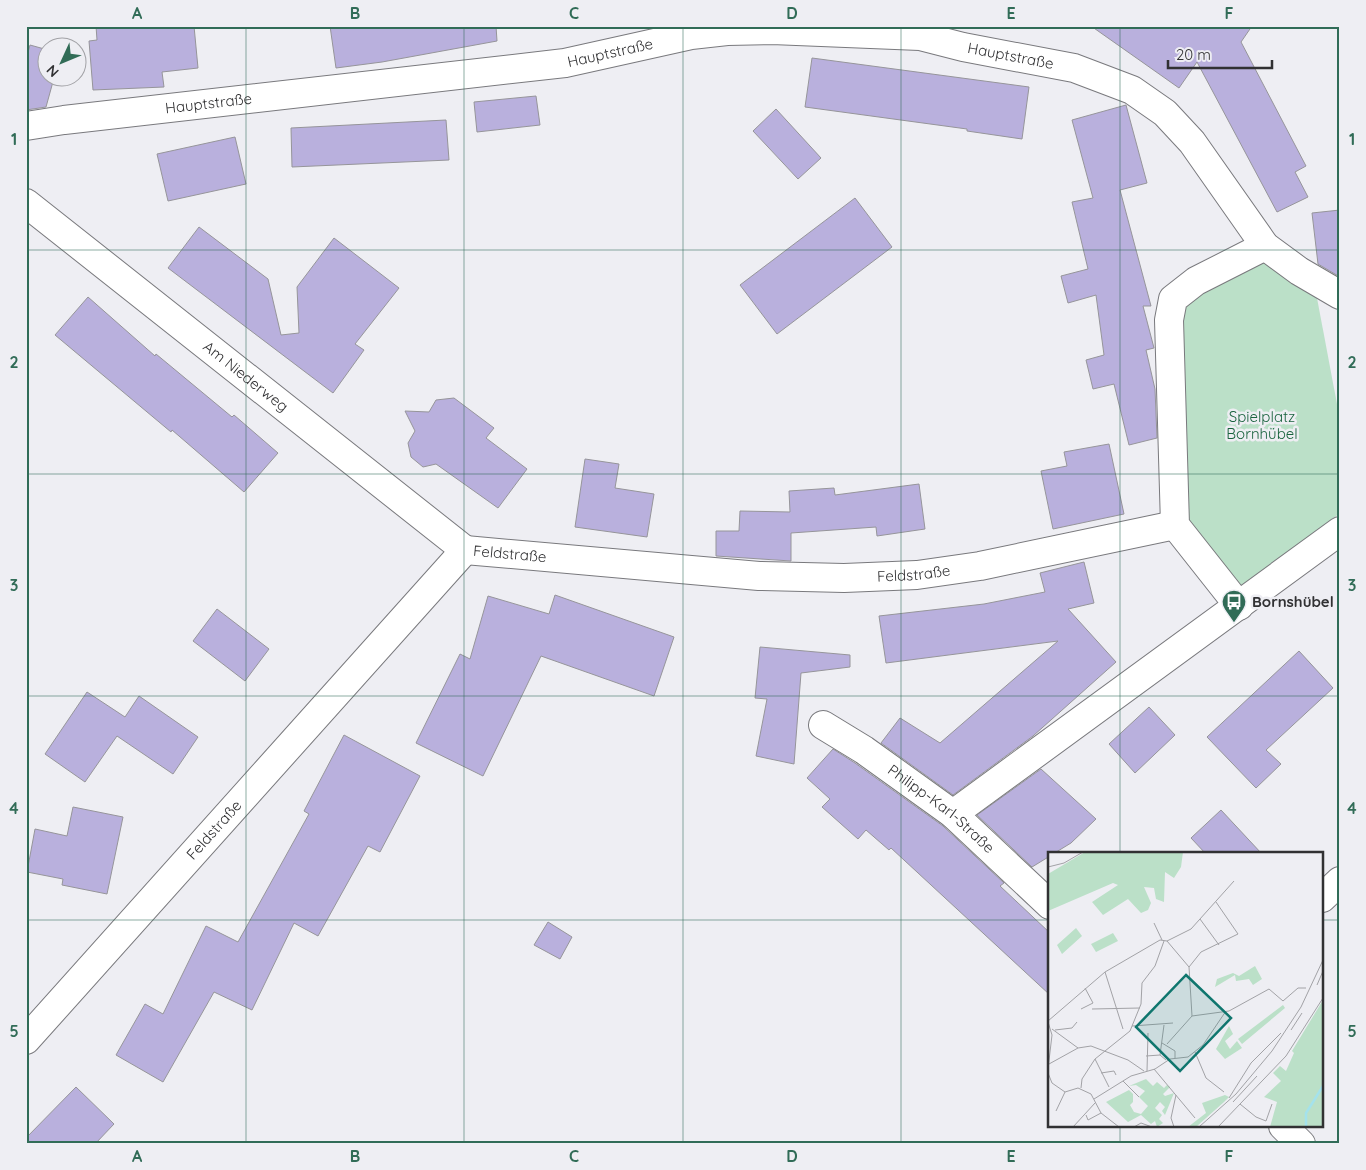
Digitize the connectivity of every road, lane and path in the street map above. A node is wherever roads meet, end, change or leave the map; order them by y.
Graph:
1 (921, 31) edge
2 (26, 126) edge
3 (26, 203) edge
4 (1265, 246) junction
5 (1340, 295) edge
6 (1175, 524) junction
7 (1340, 531) edge
8 (465, 550) junction
9 (1239, 606) junction
10 (823, 725) dead end
11 (953, 814) junction
12 (1340, 882) edge
13 (1324, 896) edge
14 (1048, 903) edge
15 (26, 1040) edge
16 (1285, 1128) edge
17 (1301, 1144) edge

1 - 2 street, Hauptstraße
1 - 4 street, Hauptstraße
3 - 8 street, Am Niederweg
4 - 5 street, Hauptstraße
4 - 6 street
6 - 8 street, Feldstraße
6 - 9 street
7 - 9 street
8 - 15 street, Feldstraße
9 - 11 street
10 - 11 street, Philipp-Karl-Straße
11 - 14 street, Philipp-Karl-Straße
12 - 13 street
16 - 17 street

